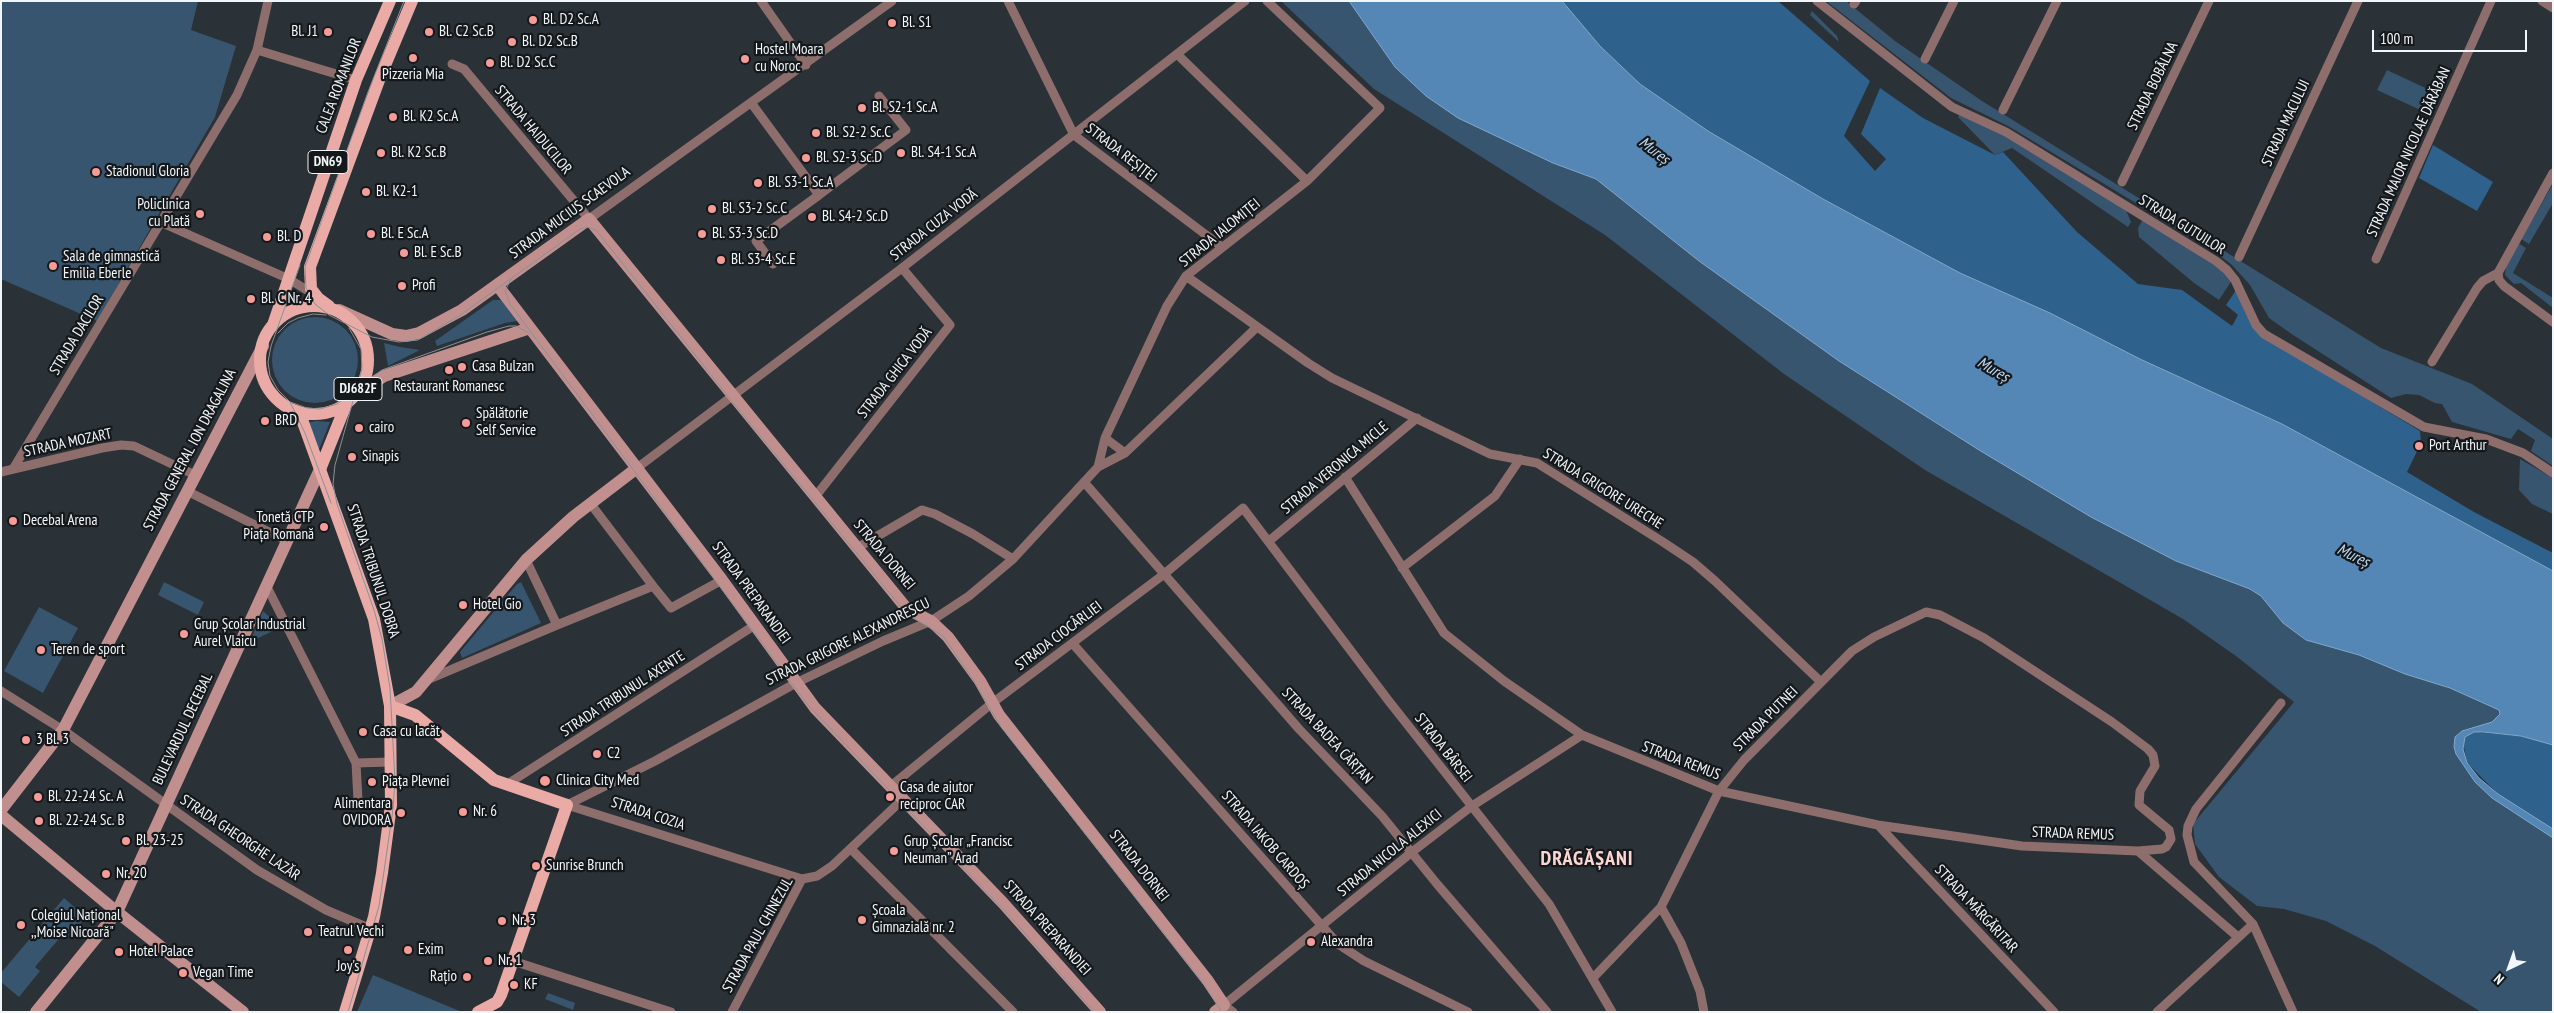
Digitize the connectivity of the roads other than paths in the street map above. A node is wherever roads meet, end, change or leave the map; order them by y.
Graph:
1 (268, 1) edge
2 (390, 1) edge
3 (412, 1) edge
4 (761, 1) edge
5 (892, 1) edge
6 (1008, 1) edge
7 (1245, 1) edge
8 (1268, 1) edge
9 (1817, 1) edge
10 (1954, 1) edge
11 (2057, 1) edge
12 (2209, 1) edge
13 (2358, 1) edge
14 (2491, 1) edge
15 (2542, 1) edge
16 (2553, 8) edge
17 (257, 50) junction
18 (1178, 55) junction
19 (1925, 59) dead end
20 (452, 64) dead end
21 (806, 65) junction
22 (356, 80) junction
23 (880, 96) dead end
24 (752, 104) junction
25 (2003, 110) dead end
26 (1074, 135) junction
27 (2553, 172) edge
28 (1307, 180) junction
29 (2122, 182) dead end
30 (819, 195) junction
31 (590, 219) junction
32 (160, 222) junction
33 (1222, 247) junction
34 (2238, 257) dead end
35 (2376, 259) dead end
36 (773, 264) dead end
37 (902, 268) junction
38 (2498, 273) junction
39 (1186, 276) junction
40 (289, 279) junction
41 (498, 286) junction
42 (313, 294) junction
43 (334, 308) junction
44 (2553, 322) edge
45 (273, 325) junction
46 (1257, 327) junction
47 (530, 328) junction
48 (263, 346) junction
49 (2432, 362) dead end
50 (356, 394) junction
51 (733, 396) junction
52 (345, 407) junction
53 (300, 414) junction
54 (1417, 418) junction
55 (1105, 438) junction
56 (1125, 453) junction
57 (1520, 459) junction
58 (321, 468) junction
59 (637, 468) junction
60 (1098, 468) junction
61 (13, 469) junction
62 (1, 472) edge
63 (2553, 472) edge
64 (195, 475) junction
65 (1345, 477) junction
66 (1084, 482) junction
67 (187, 491) junction
68 (815, 497) junction
69 (590, 503) junction
70 (1243, 508) joint
71 (1269, 541) junction
72 (287, 542) junction
73 (857, 548) junction
74 (1014, 559) junction
75 (526, 560) junction
76 (1402, 568) junction
77 (1163, 575) junction
78 (722, 580) junction
79 (267, 586) junction
80 (653, 586) junction
81 (1926, 612) joint
82 (931, 621) junction
83 (557, 625) junction
84 (755, 625) junction
85 (1073, 644) junction
86 (426, 680) junction
87 (1821, 682) junction
88 (796, 683) junction
89 (1, 691) edge
90 (2281, 703) dead end
91 (991, 704) junction
92 (390, 706) junction
93 (62, 730) junction
94 (1582, 735) junction
95 (390, 762) junction
96 (356, 763) junction
97 (506, 785) junction
98 (890, 786) junction
99 (1719, 791) junction
100 (358, 800) dead end
101 (903, 800) junction
102 (166, 804) junction
103 (567, 805) junction
104 (1472, 806) junction
105 (1, 810) edge
106 (1, 815) edge
107 (1878, 825) junction
108 (851, 849) junction
109 (2138, 850) junction
110 (1412, 852) junction
111 (802, 879) junction
112 (1661, 907) junction
113 (117, 912) junction
114 (2253, 924) junction
115 (1321, 926) junction
116 (371, 929) junction
117 (2238, 937) junction
118 (513, 961) junction
119 (1593, 978) junction
120 (1224, 1009) edge
121 (36, 1012) edge
122 (242, 1012) edge
123 (345, 1012) edge
124 (478, 1012) edge
125 (671, 1012) edge
126 (732, 1012) edge
127 (1012, 1012) edge
128 (1100, 1012) edge
129 (1468, 1012) edge
130 (1546, 1012) edge
131 (1612, 1012) edge
132 (1704, 1012) edge
133 (2054, 1012) edge
134 (2157, 1012) edge
135 (2293, 1012) edge

1 - 17 street, STRADA DACILOR
2 - 22 main road, CALEA ROMANILOR / DN69
3 - 42 main road, DN69
4 - 21 street
5 - 21 street, STRADA MUCIUS SCAEVOLA
6 - 26 street, STRADA REȘIȚEI
7 - 18 street, STRADA CUZA VODĂ
8 - 28 street, STRADA IALOMIȚEI
9 - 63 street, STRADA GUTUILOR
10 - 19 street
11 - 25 street
12 - 29 street, STRADA BOBÂLNA
13 - 34 street, STRADA MACULUI
14 - 35 street, STRADA MAIOR NICOLAE DĂRĂBAN
15 - 16 street
17 - 22 street
17 - 32 street, STRADA DACILOR
18 - 26 street, STRADA CUZA VODĂ
18 - 28 street
20 - 31 street, STRADA HAIDUCILOR
21 - 24 street, STRADA MUCIUS SCAEVOLA
22 - 40 main road, CALEA ROMANILOR / DN69
23 - 30 street
24 - 30 street
24 - 31 street, STRADA MUCIUS SCAEVOLA
26 - 33 street, STRADA REȘIȚEI
26 - 37 street, STRADA CUZA VODĂ
27 - 38 street
28 - 33 street, STRADA IALOMIȚEI
30 - 36 street
31 - 41 main road, STRADA MUCIUS SCAEVOLA
31 - 51 main road, STRADA DORNEI
32 - 40 street
32 - 61 street, STRADA DACILOR
33 - 39 street, STRADA IALOMIȚEI
37 - 51 street, STRADA CUZA VODĂ
37 - 68 street, STRADA GHICA VODĂ
38 - 44 street
38 - 49 street
39 - 46 street, STRADA GRIGORE URECHE
39 - 55 street, STRADA IALOMIȚEI
40 - 42 street
40 - 45 main road, CALEA ROMANILOR / DN69
41 - 43 main road, STRADA MUCIUS SCAEVOLA
41 - 47 main road, STRADA PREPARANDIEI
42 - 43 main road
43 - 45 main road
43 - 50 main road, DJ682F
45 - 48 main road
46 - 54 street, STRADA GRIGORE URECHE
46 - 56 street, STRADA GRIGORE ALEXANDRESCU
47 - 50 main road, DJ682F
47 - 59 main road, STRADA PREPARANDIEI
48 - 53 main road
48 - 64 main road, STRADA GENERAL ION DRAGALINA
50 - 52 main road, DJ682F
51 - 59 street, STRADA CUZA VODĂ
51 - 68 main road, STRADA DORNEI
52 - 53 main road, DJ682F
52 - 58 main road
53 - 58 main road
54 - 57 street, STRADA GRIGORE URECHE
54 - 65 street, STRADA VERONICA MICLE
55 - 56 street
55 - 60 street, STRADA IALOMIȚEI
56 - 60 street, STRADA GRIGORE ALEXANDRESCU
57 - 76 street
57 - 87 street, STRADA GRIGORE URECHE
58 - 72 main road, BULEVARDUL DECEBAL
58 - 92 main road, STRADA TRIBUNUL DOBRA
59 - 69 main road
59 - 78 main road, STRADA PREPARANDIEI
60 - 66 street, STRADA GRIGORE ALEXANDRESCU
61 - 62 street, STRADA MOZART
61 - 64 street, STRADA MOZART
64 - 67 main road, STRADA GENERAL ION DRAGALINA
65 - 71 street, STRADA VERONICA MICLE
65 - 76 street, STRADA REMUS
66 - 74 street, STRADA GRIGORE ALEXANDRESCU
66 - 77 street, STRADA BADEA CÂRȚAN
67 - 72 street
67 - 93 main road, STRADA GENERAL ION DRAGALINA
68 - 73 main road, STRADA DORNEI
69 - 75 main road
69 - 80 street
70 - 71 street, STRADA BÂRSEI
70 - 77 street, STRADA CIOCÂRLIEI
71 - 104 street, STRADA BÂRSEI
72 - 79 main road, BULEVARDUL DECEBAL
73 - 74 street
73 - 82 main road, STRADA DORNEI
74 - 82 street, STRADA GRIGORE ALEXANDRESCU
75 - 83 street
75 - 86 main road
76 - 94 street, STRADA REMUS
77 - 85 street, STRADA CIOCÂRLIEI
77 - 110 street, STRADA BADEA CÂRȚAN
78 - 80 street
78 - 84 main road, STRADA PREPARANDIEI
79 - 96 street
79 - 102 main road, BULEVARDUL DECEBAL
80 - 83 street
81 - 87 street, STRADA PUTNEI
81 - 109 street, STRADA REMUS
82 - 88 street, STRADA GRIGORE ALEXANDRESCU
82 - 91 main road, STRADA DORNEI
83 - 86 street
84 - 88 main road, STRADA PREPARANDIEI
84 - 97 street, STRADA TRIBUNUL AXENTE
85 - 91 street, STRADA CIOCÂRLIEI
85 - 115 street, STRADA IAKOB CARDOȘ
86 - 92 main road
87 - 99 street, STRADA PUTNEI
88 - 98 main road, STRADA PREPARANDIEI
88 - 103 street, STRADA GRIGORE ALEXANDRESCU
89 - 93 street, STRADA GHEORGHE LAZĂR
90 - 114 street
91 - 98 street, STRADA CIOCÂRLIEI
91 - 120 main road, STRADA DORNEI
92 - 95 main road, STRADA TRIBUNUL DOBRA
92 - 97 main road, STRADA COZIA
93 - 102 street, STRADA GHEORGHE LAZĂR
93 - 105 main road, STRADA GENERAL ION DRAGALINA
94 - 99 street, STRADA REMUS
94 - 104 street, STRADA NICOLA ALEXICI
95 - 96 street
95 - 116 main road, STRADA TRIBUNUL DOBRA
96 - 100 street
97 - 103 main road, STRADA COZIA
98 - 101 main road, STRADA PREPARANDIEI
99 - 107 street, STRADA REMUS
99 - 112 street, STRADA PUTNEI
101 - 108 street, STRADA PAUL CHINEZUL
101 - 128 main road, STRADA PREPARANDIEI
102 - 113 main road, BULEVARDUL DECEBAL
102 - 116 street, STRADA GHEORGHE LAZĂR
103 - 111 street, STRADA COZIA
103 - 118 main road
104 - 110 street, STRADA NICOLA ALEXICI
104 - 119 street, STRADA BÂRSEI
106 - 113 main road
107 - 109 street, STRADA REMUS
107 - 133 street, STRADA MĂRGĂRITAR
108 - 111 street, STRADA PAUL CHINEZUL
108 - 127 street
109 - 117 street
110 - 115 street, STRADA NICOLA ALEXICI
110 - 130 street, STRADA BADEA CÂRȚAN
111 - 126 street, STRADA PAUL CHINEZUL
112 - 119 street, STRADA PUTNEI
112 - 132 street
113 - 121 main road, BULEVARDUL DECEBAL
113 - 122 main road
114 - 117 street
114 - 135 street
115 - 120 street, STRADA NICOLA ALEXICI
115 - 129 street, STRADA IAKOB CARDOȘ
116 - 123 main road, STRADA TRIBUNUL DOBRA
117 - 134 street
118 - 124 main road
118 - 125 street
119 - 131 street, STRADA BÂRSEI

